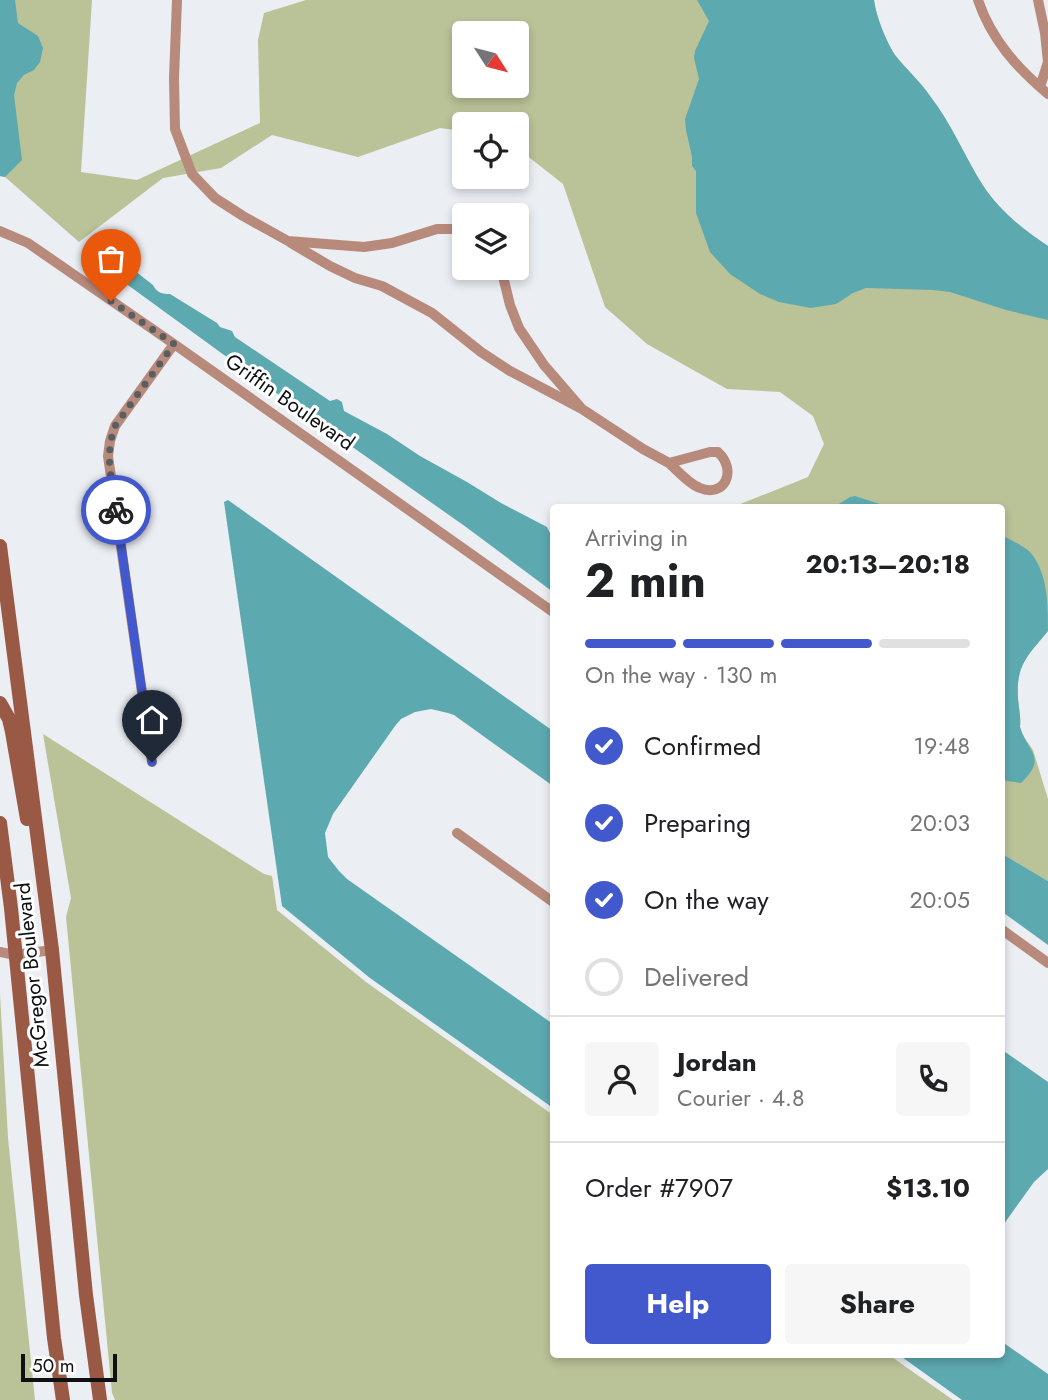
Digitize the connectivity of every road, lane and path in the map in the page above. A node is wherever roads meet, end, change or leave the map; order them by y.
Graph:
1 (177, 0) edge
2 (978, 0) edge
3 (1038, 0) edge
4 (1044, 90) edge
5 (452, 229) edge
6 (0, 231) edge
7 (288, 241) junction
8 (504, 280) edge
9 (174, 344) junction
10 (582, 409) junction
11 (669, 463) junction
12 (0, 546) edge
13 (550, 610) edge
14 (0, 703) edge
15 (152, 762) dead end
16 (0, 823) edge
17 (457, 833) dead end
18 (40, 849) junction
19 (550, 900) edge
20 (1005, 932) edge
21 (52, 950) junction
22 (0, 952) edge
23 (15, 955) junction
24 (1048, 963) edge
25 (63, 1400) edge
26 (100, 1400) edge

1 - 7 street
2 - 4 street
3 - 4 street
5 - 7 street
6 - 9 street, Griffin Boulevard
7 - 10 street
8 - 10 street
9 - 13 street, Griffin Boulevard
9 - 15 street
10 - 11 street
11 - 11 street
12 - 18 main road, McGregor Boulevard
14 - 18 main road
16 - 23 main road, McGregor Boulevard
17 - 19 street
18 - 21 main road, McGregor Boulevard
20 - 24 street
21 - 23 street
21 - 26 main road, McGregor Boulevard
22 - 23 street
23 - 25 main road, McGregor Boulevard

